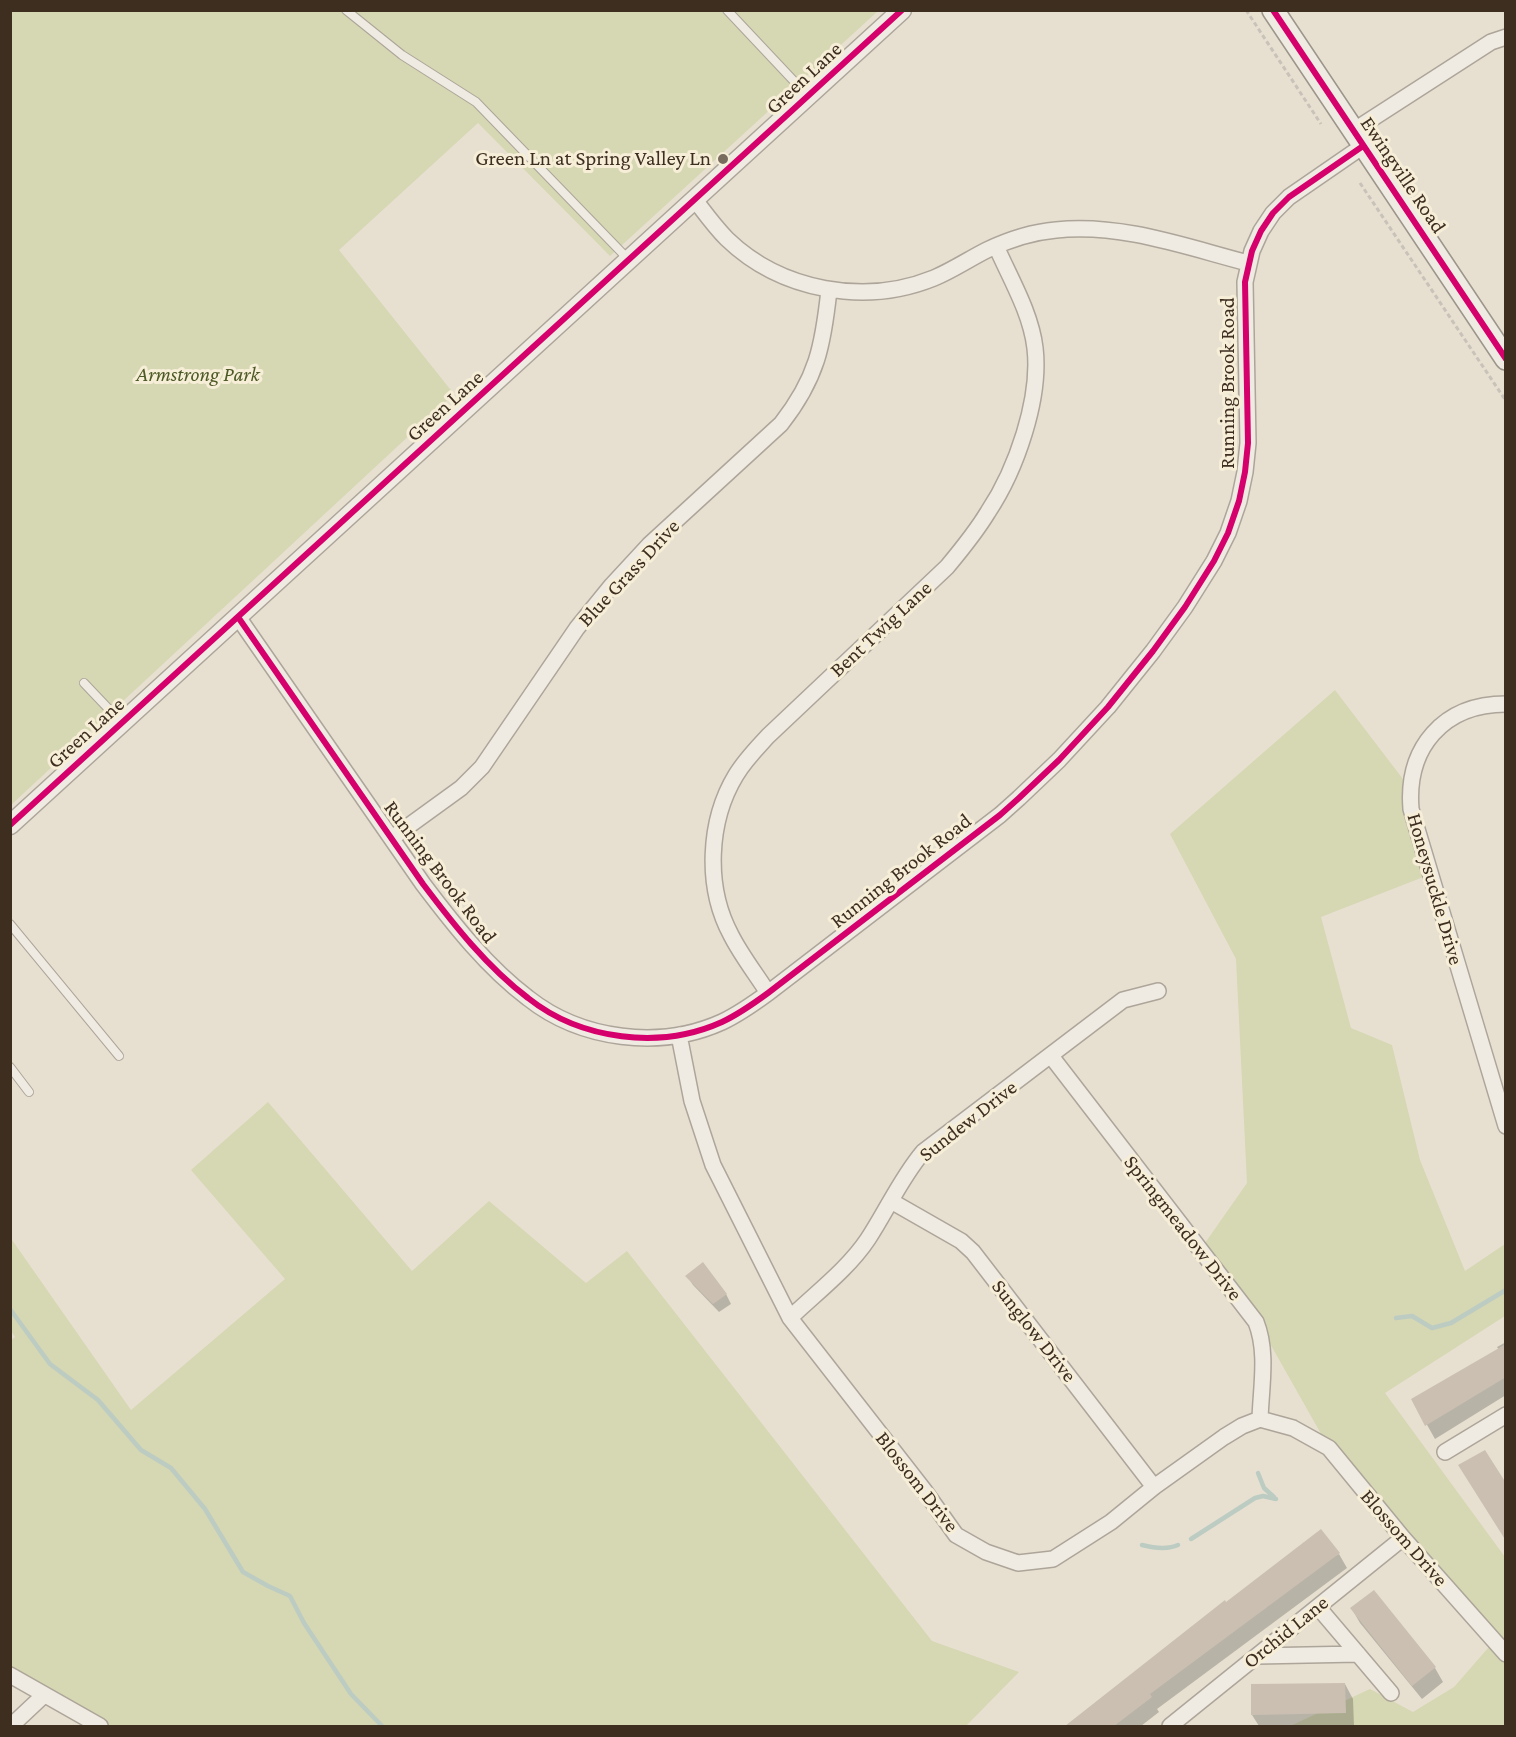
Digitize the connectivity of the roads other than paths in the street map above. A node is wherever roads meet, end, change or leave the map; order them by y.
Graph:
1 (346, 10) edge
2 (727, 10) edge
3 (902, 10) edge
4 (1273, 10) edge
5 (1506, 37) edge
6 (808, 96) junction
7 (1358, 138) junction
8 (695, 200) junction
9 (996, 246) junction
10 (629, 260) junction
11 (1248, 263) junction
12 (829, 290) junction
13 (1506, 359) edge
14 (238, 617) junction
15 (84, 683) dead end
16 (1506, 704) edge
17 (122, 723) junction
18 (10, 825) edge
19 (392, 838) junction
20 (10, 924) edge
21 (1158, 991) dead end
22 (768, 993) junction
23 (679, 1035) junction
24 (119, 1056) dead end
25 (1051, 1056) junction
26 (10, 1067) edge
27 (28, 1092) dead end
28 (1506, 1126) edge
29 (891, 1201) junction
30 (790, 1318) junction
31 (1260, 1419) junction
32 (1503, 1422) edge
33 (1445, 1452) dead end
34 (1154, 1487) junction
35 (1403, 1538) junction
36 (1318, 1607) junction
37 (1358, 1654) junction
38 (1506, 1654) edge
39 (1257, 1656) junction
40 (10, 1675) edge
41 (1391, 1693) dead end
42 (44, 1695) junction
43 (10, 1726) edge
44 (100, 1726) edge
45 (1170, 1726) edge

1 - 10 lane
2 - 6 lane
3 - 6 street, Green Lane
4 - 7 main road, Ewingville Road
5 - 7 street, Running Brook Road
6 - 8 street, Green Lane
7 - 11 street, Running Brook Road
7 - 13 main road, Ewingville Road
8 - 10 street, Green Lane
8 - 12 street
9 - 11 street
9 - 12 street
9 - 22 street, Bent Twig Lane
10 - 14 street, Green Lane
11 - 22 street, Running Brook Road
12 - 19 street, Blue Grass Drive
14 - 17 street, Green Lane
14 - 19 street, Running Brook Road
15 - 17 lane
16 - 28 street, Honeysuckle Drive
17 - 18 street, Green Lane
19 - 23 street, Running Brook Road
20 - 24 lane
21 - 25 street, Sundew Drive
22 - 23 street, Running Brook Road
23 - 30 street, Blossom Drive
25 - 29 street, Sundew Drive
25 - 31 street, Springmeadow Drive
26 - 27 lane
29 - 30 street, Sundew Drive
29 - 34 street, Sunglow Drive
30 - 34 street, Blossom Drive
31 - 34 street, Blossom Drive
31 - 35 street, Blossom Drive
32 - 33 street
35 - 36 street, Orchid Lane
35 - 38 street, Blossom Drive
36 - 37 street
36 - 39 street, Orchid Lane
37 - 39 street
37 - 41 street
39 - 45 street, Orchid Lane
40 - 42 street
42 - 43 street
42 - 44 street

